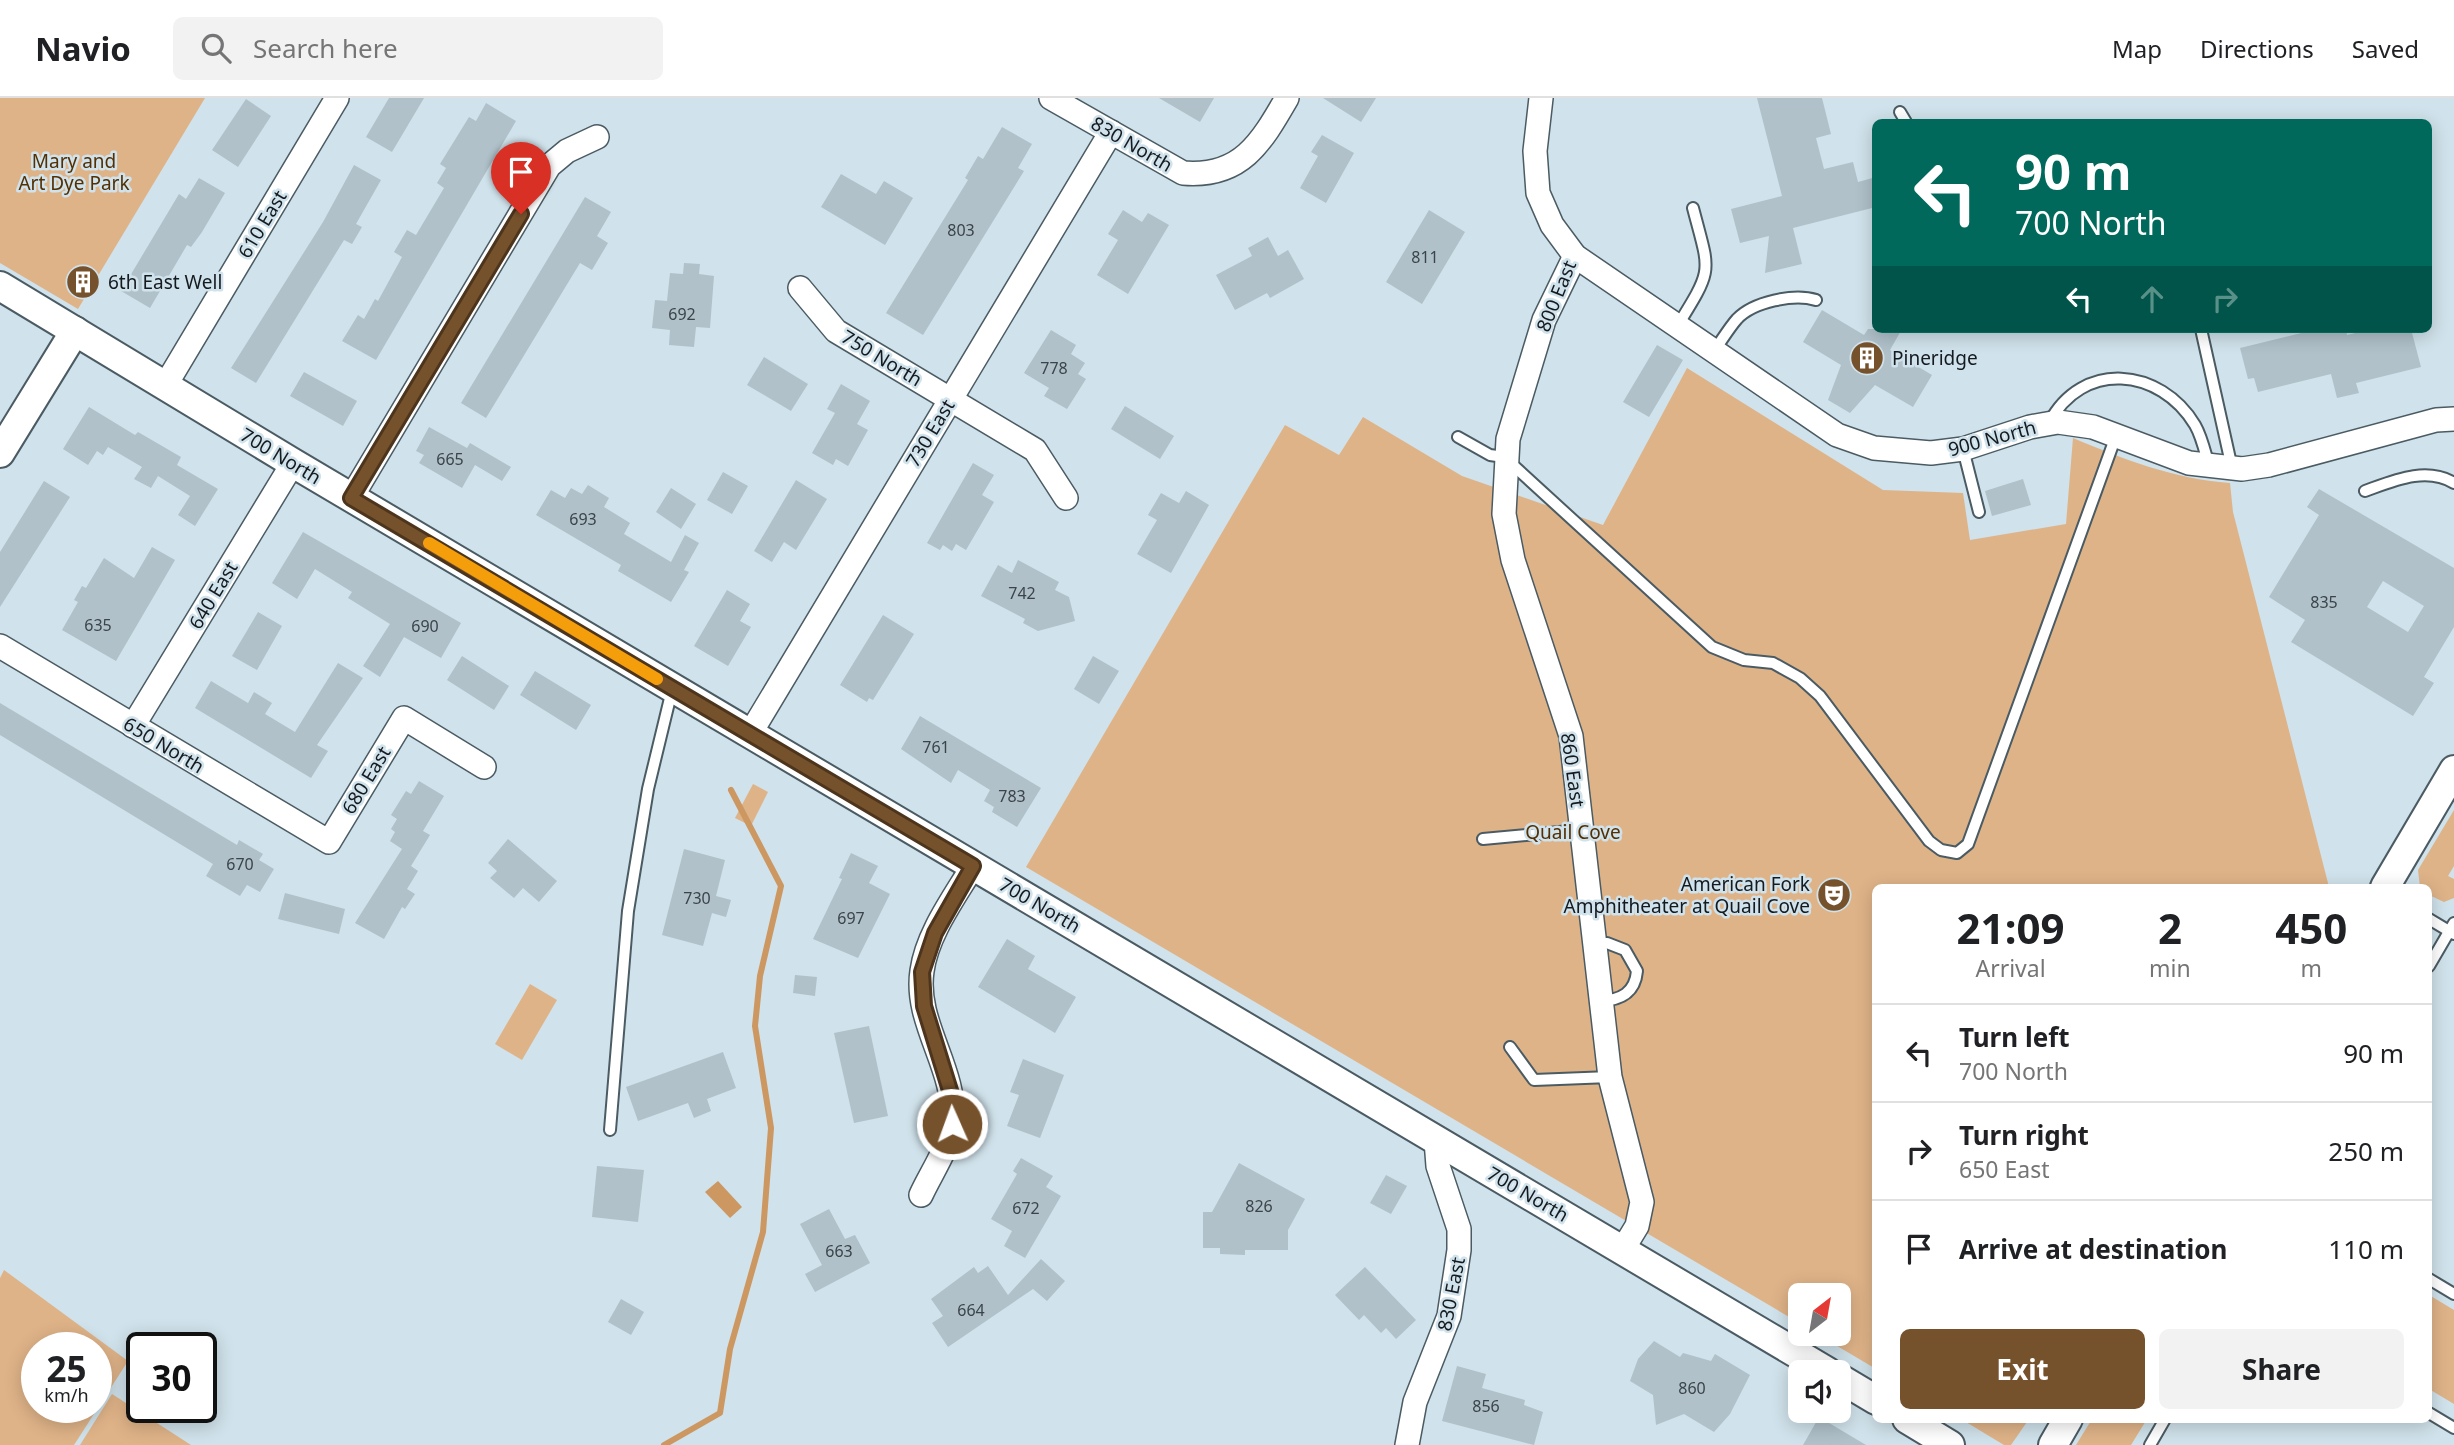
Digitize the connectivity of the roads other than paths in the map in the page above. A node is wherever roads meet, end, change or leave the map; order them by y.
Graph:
1 (337, 98) edge
2 (1051, 98) edge
3 (1287, 98) edge
4 (1541, 98) edge
5 (1111, 132) junction
6 (597, 137) dead end
7 (1693, 208) dead end
8 (1575, 256) junction
9 (0, 286) edge
10 (800, 288) dead end
11 (1816, 300) dead end
12 (1678, 325) junction
13 (75, 331) junction
14 (2202, 333) edge
15 (1714, 351) junction
16 (166, 386) junction
17 (950, 400) junction
18 (2454, 419) edge
19 (2049, 423) junction
20 (2116, 436) junction
21 (1458, 437) dead end
22 (1963, 449) junction
23 (0, 453) edge
24 (1504, 457) junction
25 (293, 463) junction
26 (2209, 466) junction
27 (2232, 468) junction
28 (2454, 483) edge
29 (2365, 491) dead end
30 (351, 498) junction
31 (1066, 498) dead end
32 (1979, 512) dead end
33 (0, 646) edge
34 (673, 688) junction
35 (133, 726) junction
36 (750, 734) junction
37 (484, 767) dead end
38 (2454, 770) edge
39 (1580, 830) junction
40 (1483, 839) dead end
41 (329, 842) joint
42 (973, 866) junction
43 (2387, 884) edge
44 (2432, 920) edge
45 (2452, 930) edge
46 (1593, 944) junction
47 (2432, 961) edge
48 (1600, 1001) junction
49 (1510, 1047) dead end
50 (1610, 1077) junction
51 (610, 1130) dead end
52 (1436, 1140) junction
53 (921, 1195) dead end
54 (1623, 1249) junction
55 (2432, 1281) edge
56 (2454, 1294) edge
57 (1808, 1360) edge
58 (1851, 1385) edge
59 (1872, 1399) edge
60 (2432, 1415) edge
61 (1915, 1423) edge
62 (2066, 1423) edge
63 (2163, 1423) edge
64 (2454, 1428) edge
65 (1407, 1445) edge
66 (1951, 1445) edge
67 (2053, 1445) edge
68 (2150, 1445) edge

1 - 16 street, 610 East
2 - 5 street, 830 North
3 - 5 street, 830 North
4 - 8 street, 800 East
5 - 17 street, 730 East
6 - 30 street
7 - 12 lane
8 - 12 street, 900 North
8 - 24 street, 800 East
9 - 13 street, 700 North
10 - 17 street, 750 North
11 - 15 lane
12 - 15 street, 900 North
13 - 16 street, 700 North
13 - 23 street
14 - 27 lane
15 - 22 street, 900 North
16 - 25 street, 700 North
17 - 31 street, 750 North
17 - 36 street, 730 East
18 - 27 street, 900 North
19 - 20 street, 900 North
19 - 22 street, 900 North
19 - 26 lane
20 - 24 lane
20 - 26 street, 900 North
21 - 24 lane
22 - 32 lane
24 - 39 street, 860 East
25 - 30 street, 700 North
25 - 35 street, 640 East
26 - 27 street, 900 North
28 - 29 lane
30 - 34 street, 700 North
33 - 35 street, 650 North
34 - 36 street, 700 North
34 - 51 lane
35 - 41 street, 650 North
36 - 42 street, 700 North
37 - 41 street, 680 East
38 - 43 street
39 - 40 lane
39 - 46 street, 860 East
42 - 52 street, 700 North
42 - 53 street
44 - 45 lane
45 - 47 lane
46 - 48 street, 860 East
46 - 48 lane
48 - 50 street, 860 East
49 - 50 lane
50 - 54 street, 860 East
52 - 54 street, 700 North
52 - 65 street, 830 East
54 - 57 street, 700 North
55 - 56 lane
58 - 59 street
60 - 64 lane
61 - 66 street
62 - 67 street
63 - 68 lane

